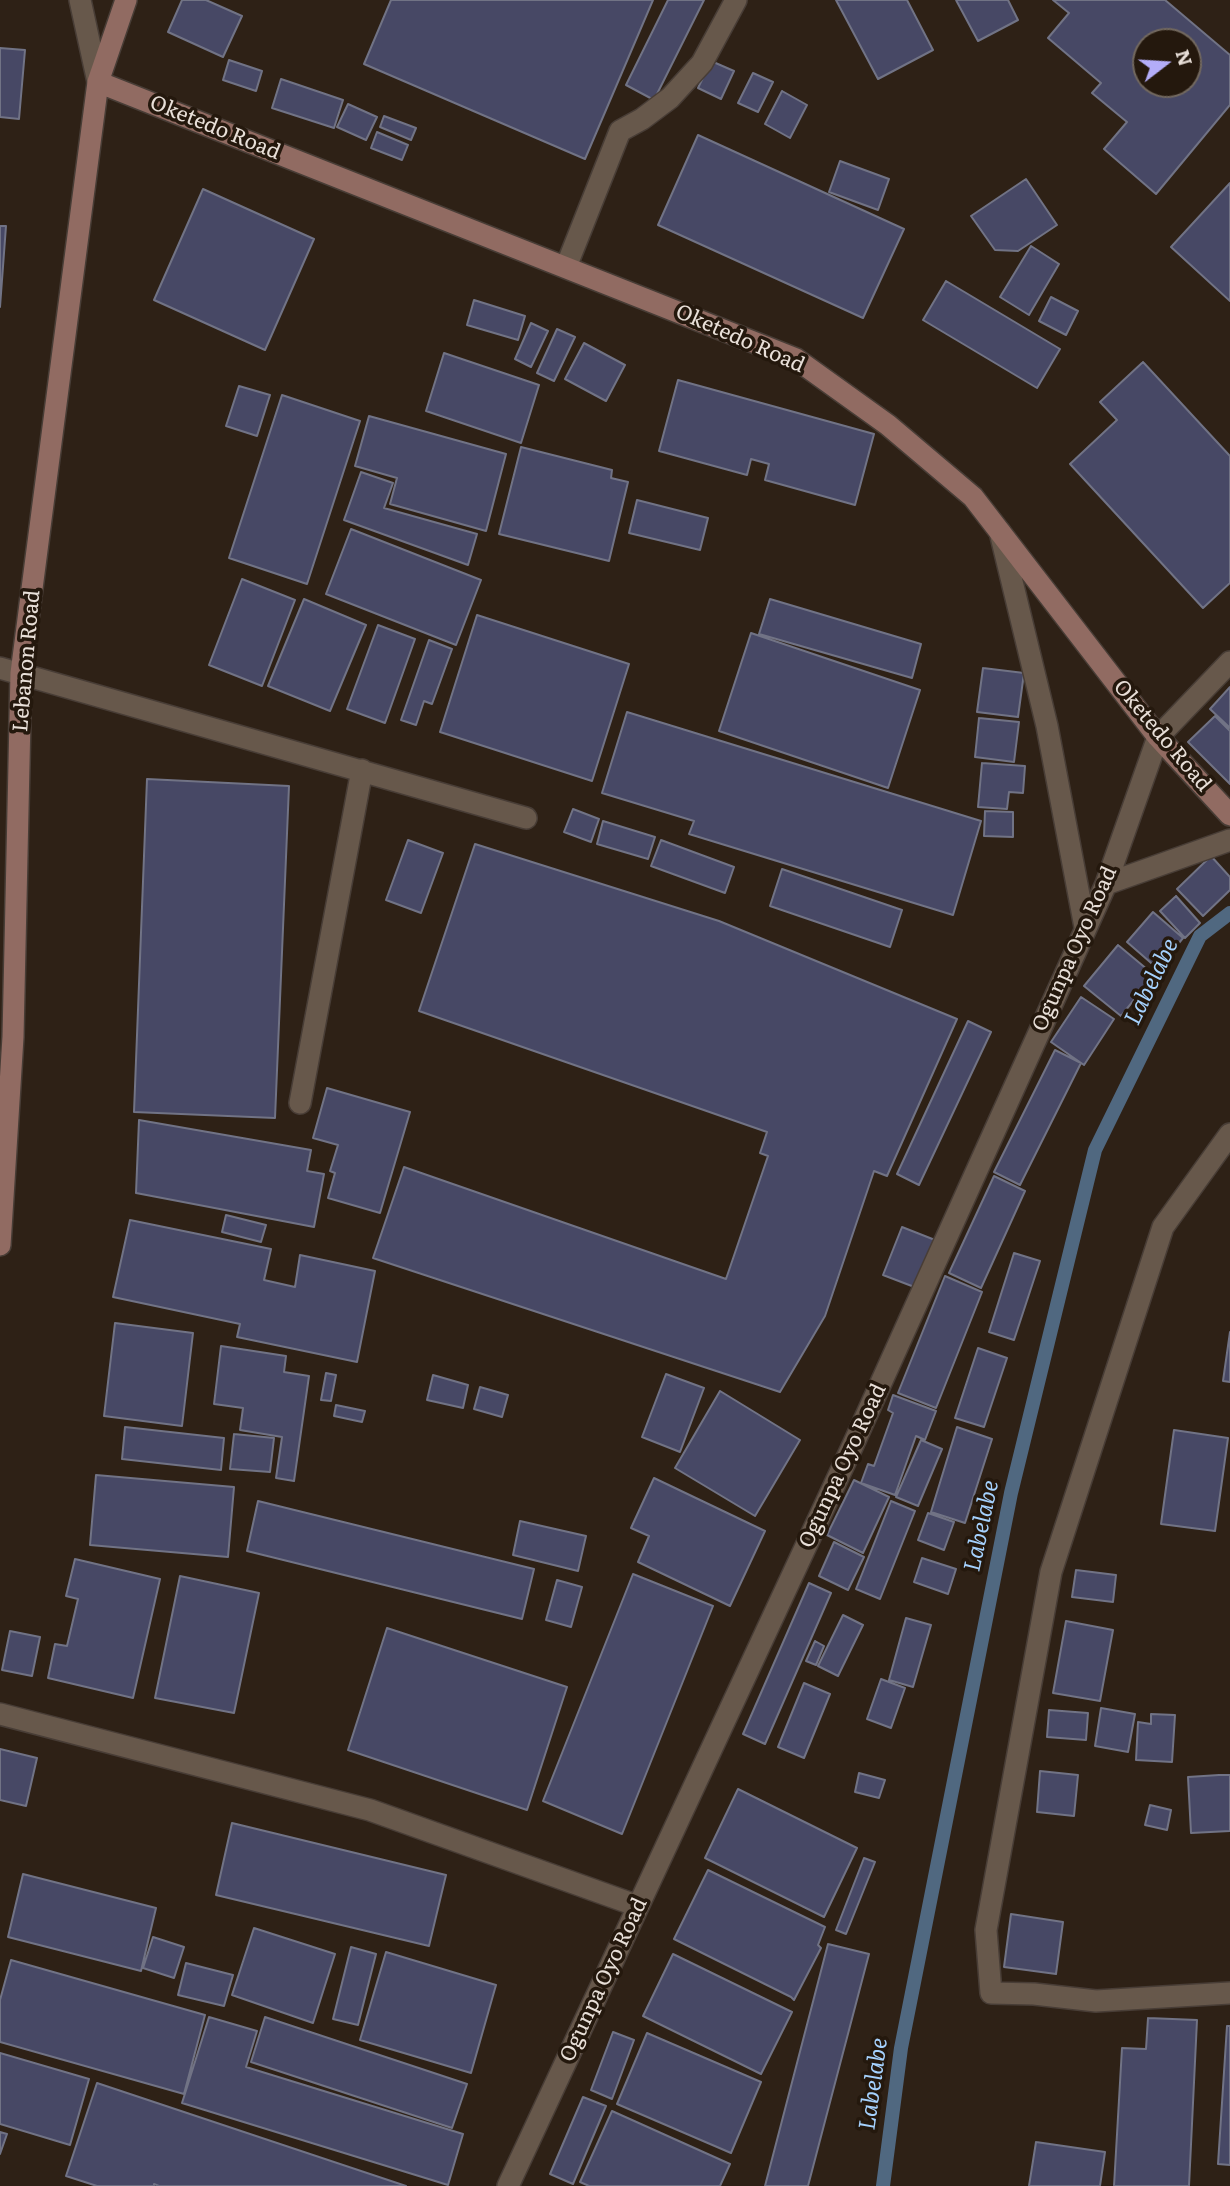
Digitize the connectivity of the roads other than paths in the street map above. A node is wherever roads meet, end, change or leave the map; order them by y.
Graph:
1 (80, 0) edge
2 (126, 0) edge
3 (736, 0) edge
4 (98, 82) junction
5 (566, 267) junction
6 (1000, 532) junction
7 (1230, 662) edge
8 (0, 668) edge
9 (21, 673) junction
10 (1158, 737) junction
11 (362, 770) junction
12 (1230, 815) edge
13 (526, 818) dead end
14 (1230, 840) edge
15 (1106, 884) junction
16 (1085, 927) junction
17 (300, 1103) dead end
18 (1230, 1134) edge
19 (0, 1245) edge
20 (0, 1714) edge
21 (638, 1906) junction
22 (1230, 1993) edge
23 (508, 2186) edge

1 - 4 street
2 - 4 street, Lebanon Road
3 - 5 street
4 - 5 street, Oketedo Road
4 - 9 street, Lebanon Road
5 - 6 street, Oketedo Road
6 - 10 street, Oketedo Road
6 - 16 street
7 - 10 street
8 - 9 street
9 - 11 street
9 - 19 street, Lebanon Road
10 - 12 street, Oketedo Road
10 - 15 street, Ogunpa Oyo Road
11 - 13 street
11 - 17 street
14 - 15 street
15 - 16 street, Ogunpa Oyo Road
16 - 21 street, Ogunpa Oyo Road
18 - 22 street
20 - 21 street
21 - 23 street, Ogunpa Oyo Road

